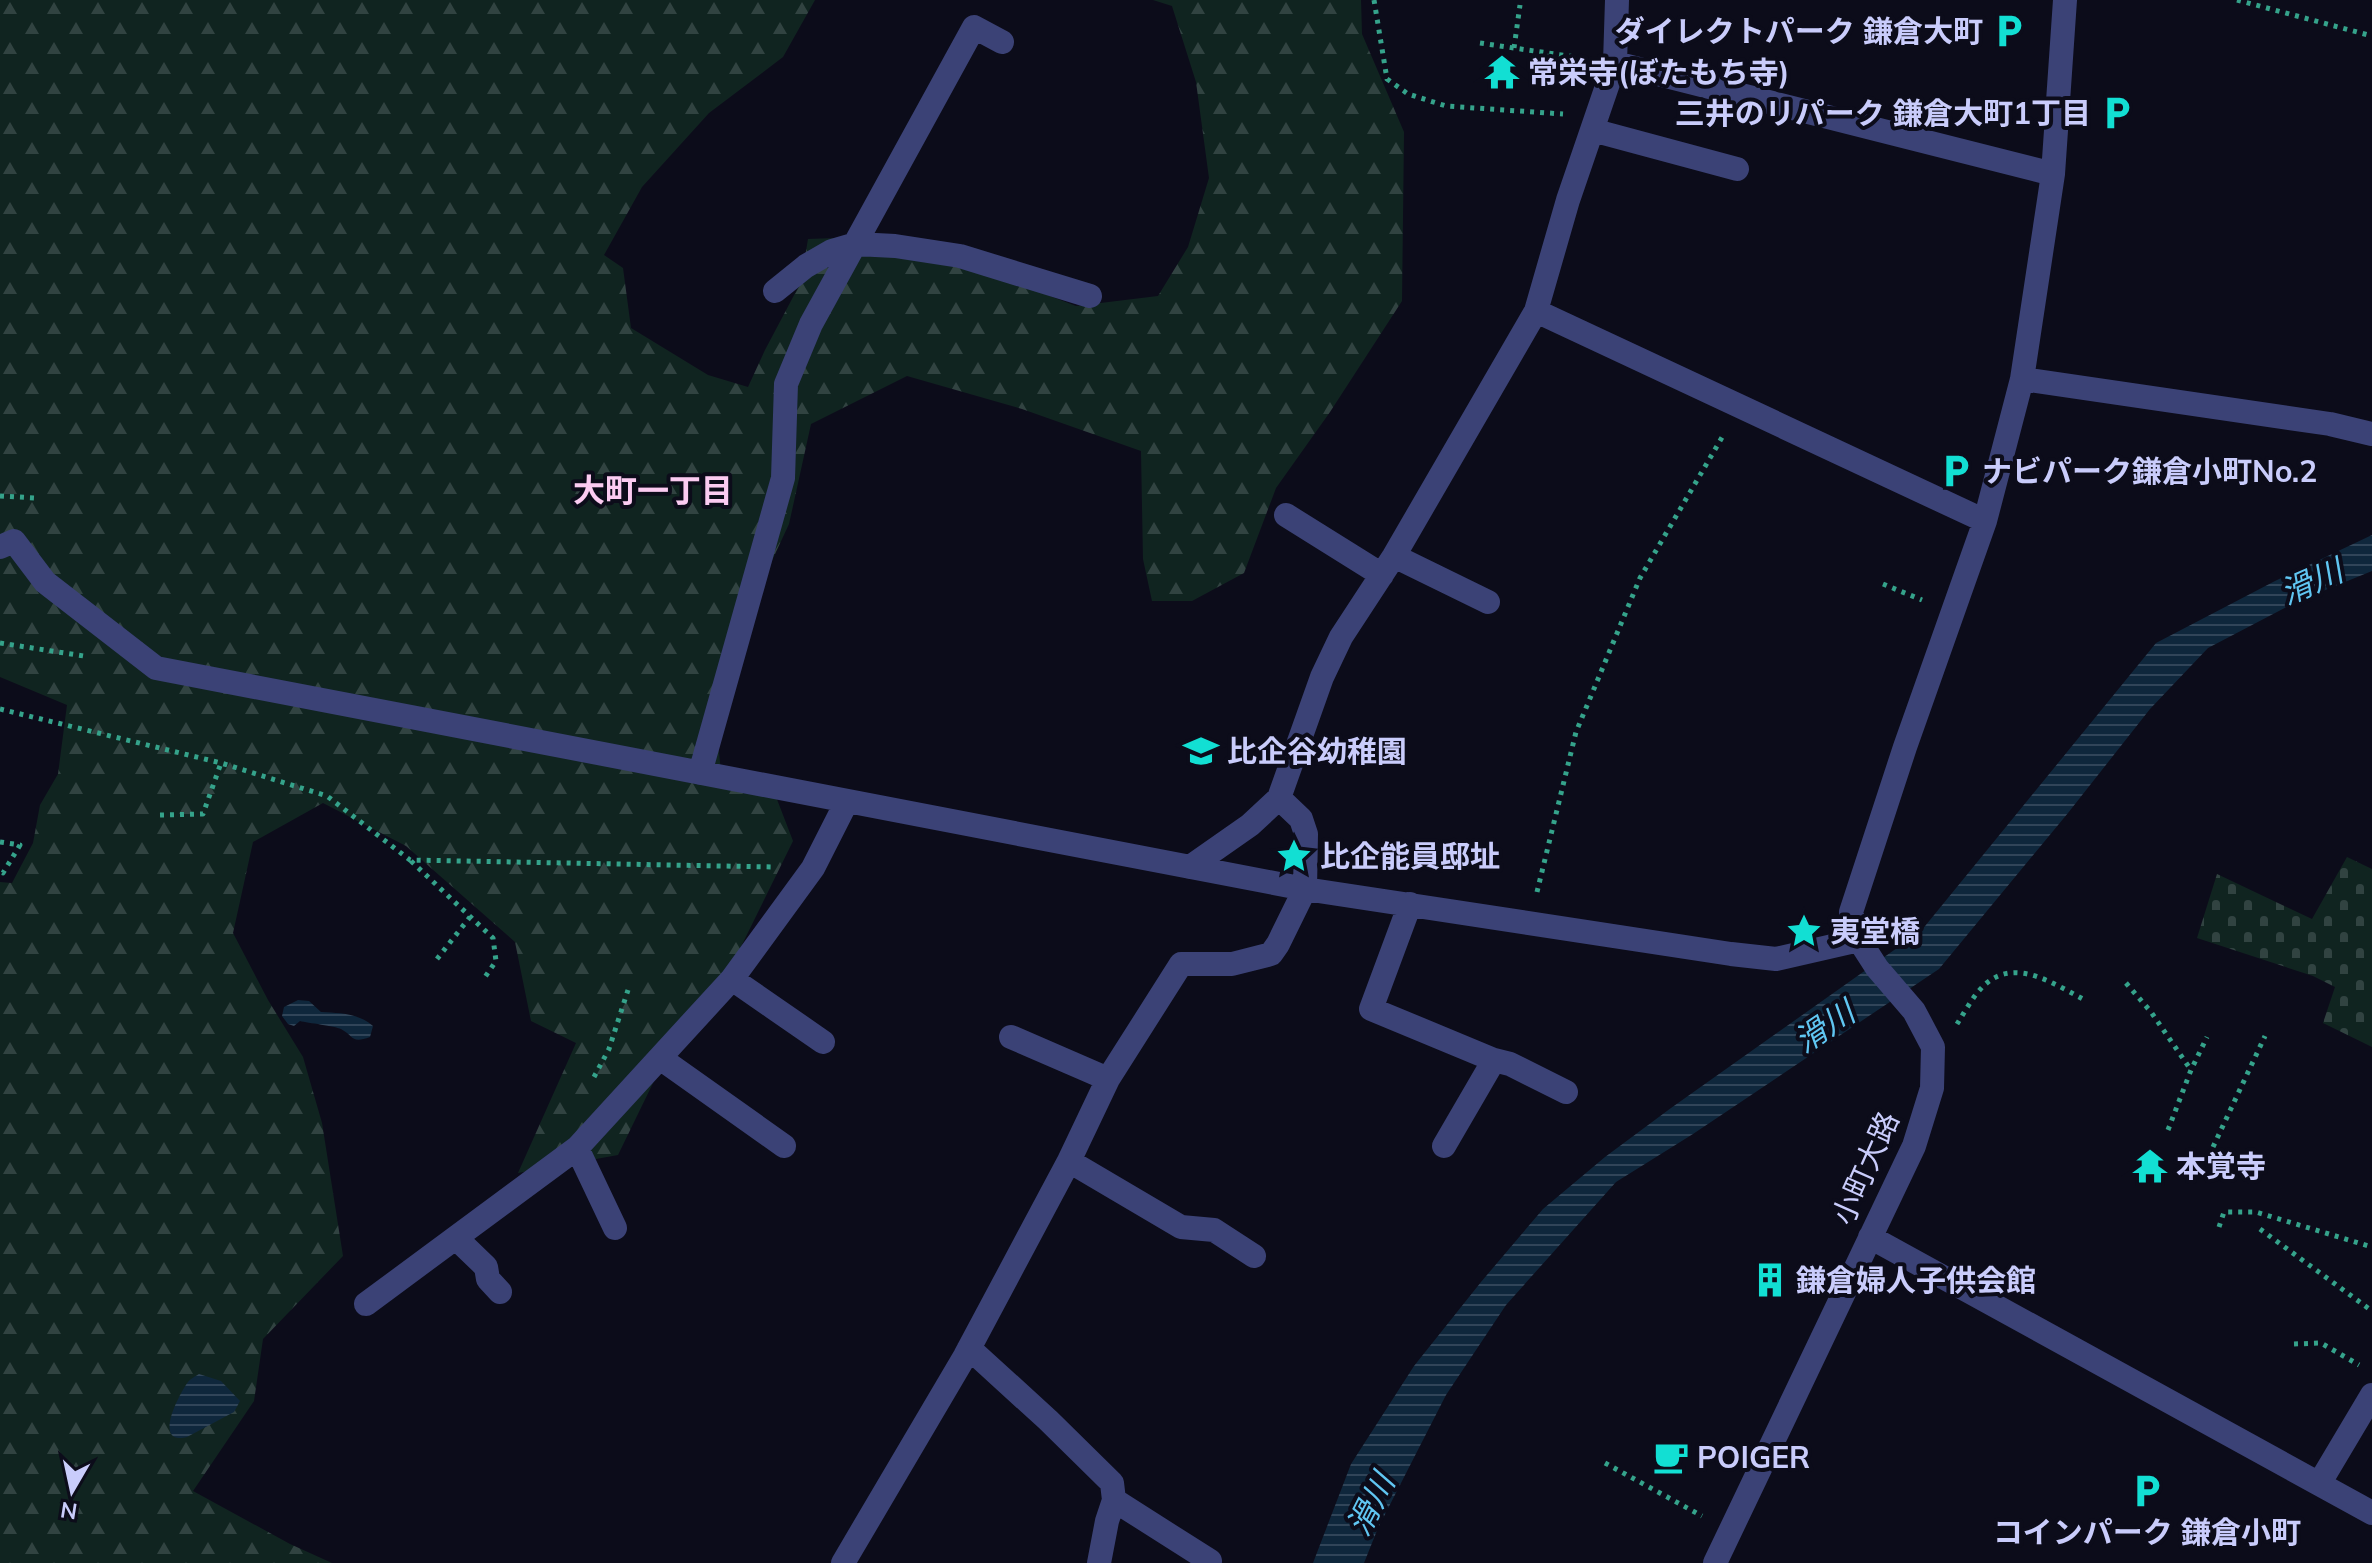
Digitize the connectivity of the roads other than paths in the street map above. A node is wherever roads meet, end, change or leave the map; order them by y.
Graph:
1 (1617, 0) edge
2 (2065, 0) edge
3 (1002, 42) dead end
4 (1615, 63) junction
5 (1594, 126) junction
6 (1737, 169) dead end
7 (2053, 174) junction
8 (856, 244) junction
9 (775, 291) dead end
10 (1090, 296) dead end
11 (1536, 311) junction
12 (2022, 379) junction
13 (2372, 434) edge
14 (1286, 515) dead end
15 (1985, 521) junction
16 (0, 547) edge
17 (1388, 565) junction
18 (1488, 602) dead end
19 (700, 773) junction
20 (1279, 798) junction
21 (847, 801) junction
22 (1190, 867) junction
23 (1305, 889) junction
24 (1410, 904) junction
25 (1859, 940) junction
26 (732, 979) junction
27 (1011, 1037) dead end
28 (823, 1042) dead end
29 (660, 1058) junction
30 (1494, 1060) junction
31 (1108, 1079) junction
32 (1566, 1092) dead end
33 (784, 1146) dead end
34 (1444, 1146) dead end
35 (577, 1148) junction
36 (1069, 1161) junction
37 (615, 1228) dead end
38 (1870, 1237) junction
39 (456, 1238) junction
40 (1254, 1256) dead end
41 (500, 1292) dead end
42 (366, 1304) dead end
43 (969, 1348) junction
44 (2372, 1395) edge
45 (2319, 1484) junction
46 (1114, 1500) junction
47 (2372, 1513) edge
48 (1210, 1561) dead end
49 (843, 1563) edge
50 (1099, 1563) edge
51 (1715, 1563) edge

1 - 4 street
2 - 7 street
3 - 8 street
4 - 5 street
4 - 7 street
5 - 6 street
5 - 11 street
7 - 12 street
8 - 9 street
8 - 10 street
8 - 19 street
11 - 15 street
11 - 17 street
12 - 13 street
12 - 15 street
14 - 17 street
15 - 25 street
16 - 19 street
17 - 18 street
17 - 20 street
19 - 21 street
20 - 22 street
20 - 23 street
21 - 22 street
21 - 26 street
22 - 23 street
23 - 24 street
23 - 31 street
24 - 25 street
24 - 30 street
25 - 38 street, 小町大路
26 - 28 street
26 - 29 street
27 - 31 street
29 - 33 street
29 - 35 street
30 - 32 street
30 - 34 street
31 - 36 street
35 - 37 street
35 - 39 street
36 - 40 street
36 - 43 street
38 - 45 street
38 - 51 street, 小町大路
39 - 41 street
39 - 42 street
43 - 46 street
43 - 49 street
44 - 45 street
45 - 47 street
46 - 48 street
46 - 50 street

